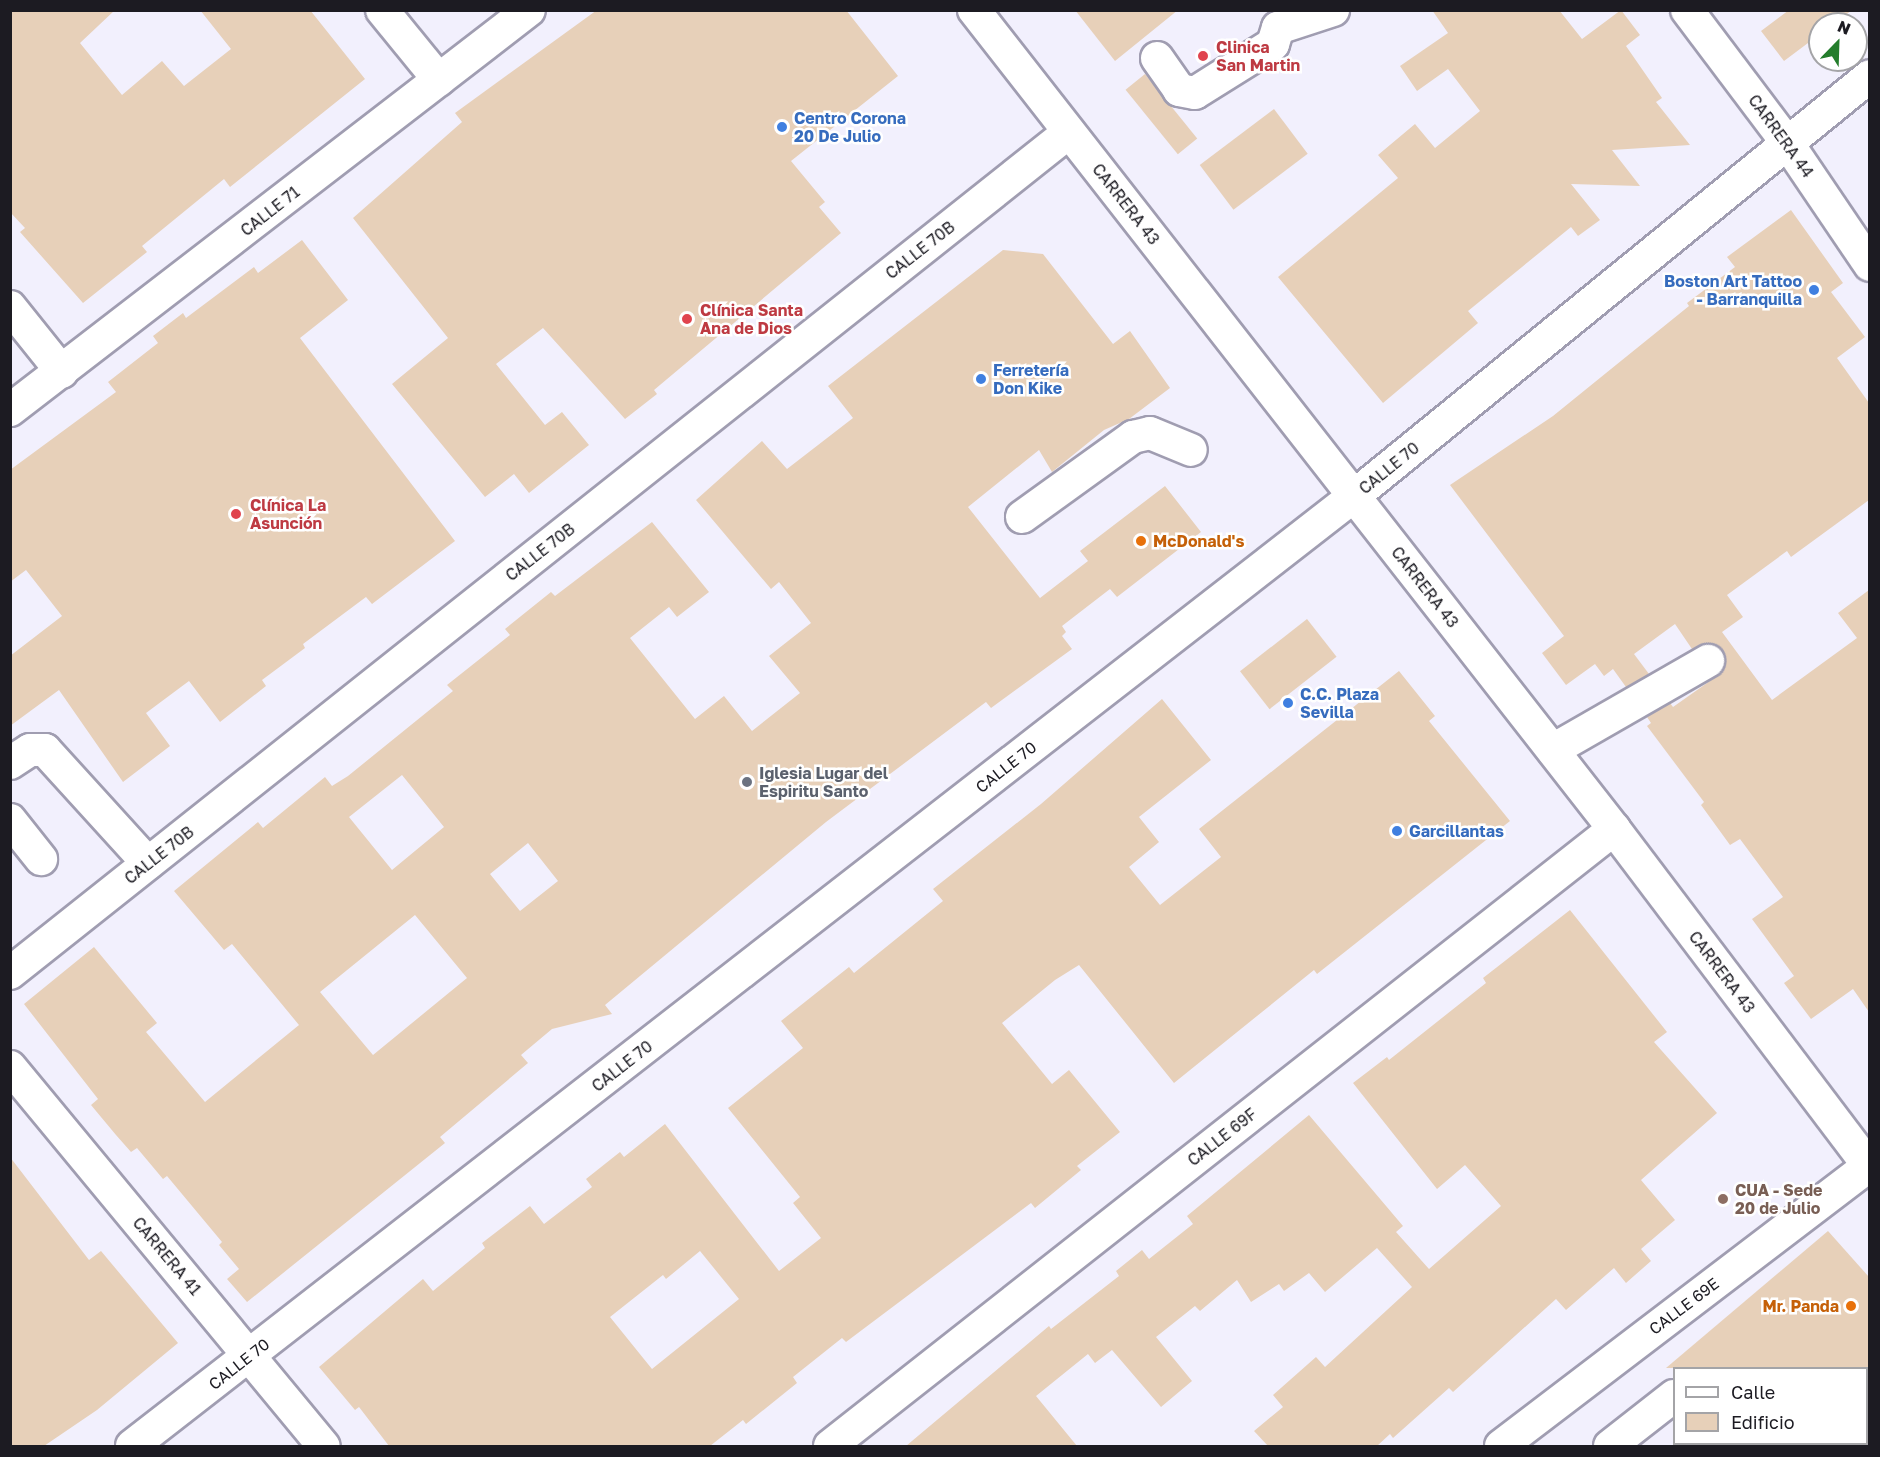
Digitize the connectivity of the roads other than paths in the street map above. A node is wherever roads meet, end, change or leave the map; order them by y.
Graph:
1 (382, 10) edge
2 (529, 10) edge
3 (974, 10) edge
4 (1333, 10) edge
5 (1687, 10) edge
6 (1157, 58) dead end
7 (1869, 76) edge
8 (439, 80) junction
9 (1069, 132) junction
10 (1788, 144) junction
11 (1869, 266) edge
12 (10, 307) edge
13 (62, 372) junction
14 (10, 410) edge
15 (1191, 450) dead end
16 (1354, 496) junction
17 (1022, 517) dead end
18 (1708, 661) dead end
19 (1553, 750) junction
20 (10, 763) edge
21 (10, 820) edge
22 (1614, 829) junction
23 (41, 859) dead end
24 (148, 863) junction
25 (10, 973) edge
26 (10, 1066) edge
27 (1868, 1167) edge
28 (249, 1356) junction
29 (1673, 1397) edge
30 (132, 1446) edge
31 (324, 1446) edge
32 (830, 1446) edge
33 (1501, 1446) edge
34 (1610, 1446) edge

1 - 8 street
2 - 8 street, CALLE 71
3 - 9 street, CARRERA 43
4 - 6 street
5 - 10 street, CARRERA 44
7 - 10 street, CALLE 70
8 - 13 street, CALLE 71
9 - 16 street, CARRERA 43
9 - 24 street, CALLE 70B
10 - 11 street, CARRERA 44
10 - 16 street, CALLE 70
12 - 13 street
13 - 14 street, CALLE 71
15 - 17 street
16 - 19 street, CARRERA 43
16 - 28 street, CALLE 70
18 - 19 street
19 - 22 street, CARRERA 43
20 - 24 street
21 - 23 street
22 - 27 street, CARRERA 43
22 - 32 street, CALLE 69F
24 - 25 street, CALLE 70B
26 - 28 street, CARRERA 41
27 - 33 street, CALLE 69E
28 - 30 street, CALLE 70
28 - 31 street, CARRERA 41
29 - 34 street

